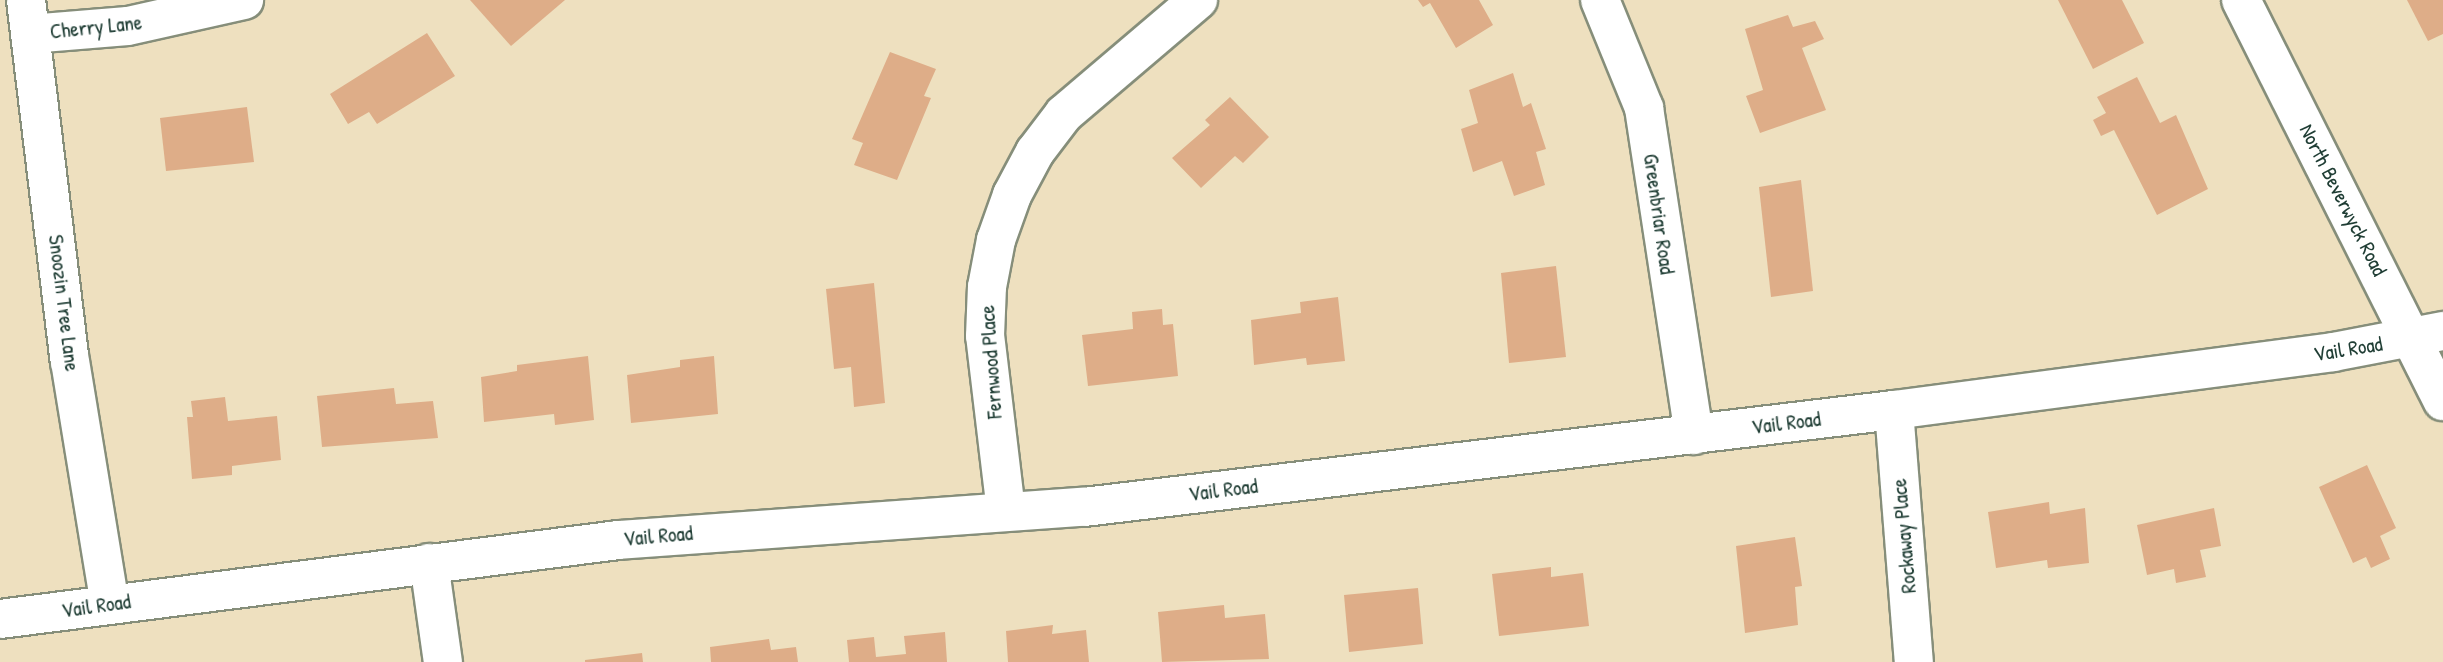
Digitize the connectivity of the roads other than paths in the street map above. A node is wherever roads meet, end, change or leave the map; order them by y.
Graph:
1 (243, 0) edge
2 (1198, 0) edge
3 (1600, 0) edge
4 (2241, 0) edge
5 (28, 17) edge
6 (2428, 335) edge
7 (2443, 401) edge
8 (1894, 410) junction
9 (1694, 435) junction
10 (1006, 512) junction
11 (429, 563) junction
12 (110, 604) junction
13 (0, 619) edge
14 (443, 662) edge
15 (1914, 662) edge

1 - 5 street, Cherry Lane
2 - 10 street, Fernwood Place
3 - 9 street, Greenbriar Road
4 - 6 street, North Beverwyck Road
5 - 12 street, Snoozin Tree Lane
6 - 7 street, North Beverwyck Road
6 - 8 street, Vail Road
8 - 9 street, Vail Road
8 - 15 street, Rockaway Place
9 - 10 street, Vail Road
10 - 11 street, Vail Road
11 - 12 street, Vail Road
11 - 14 street
12 - 13 street, Vail Road

